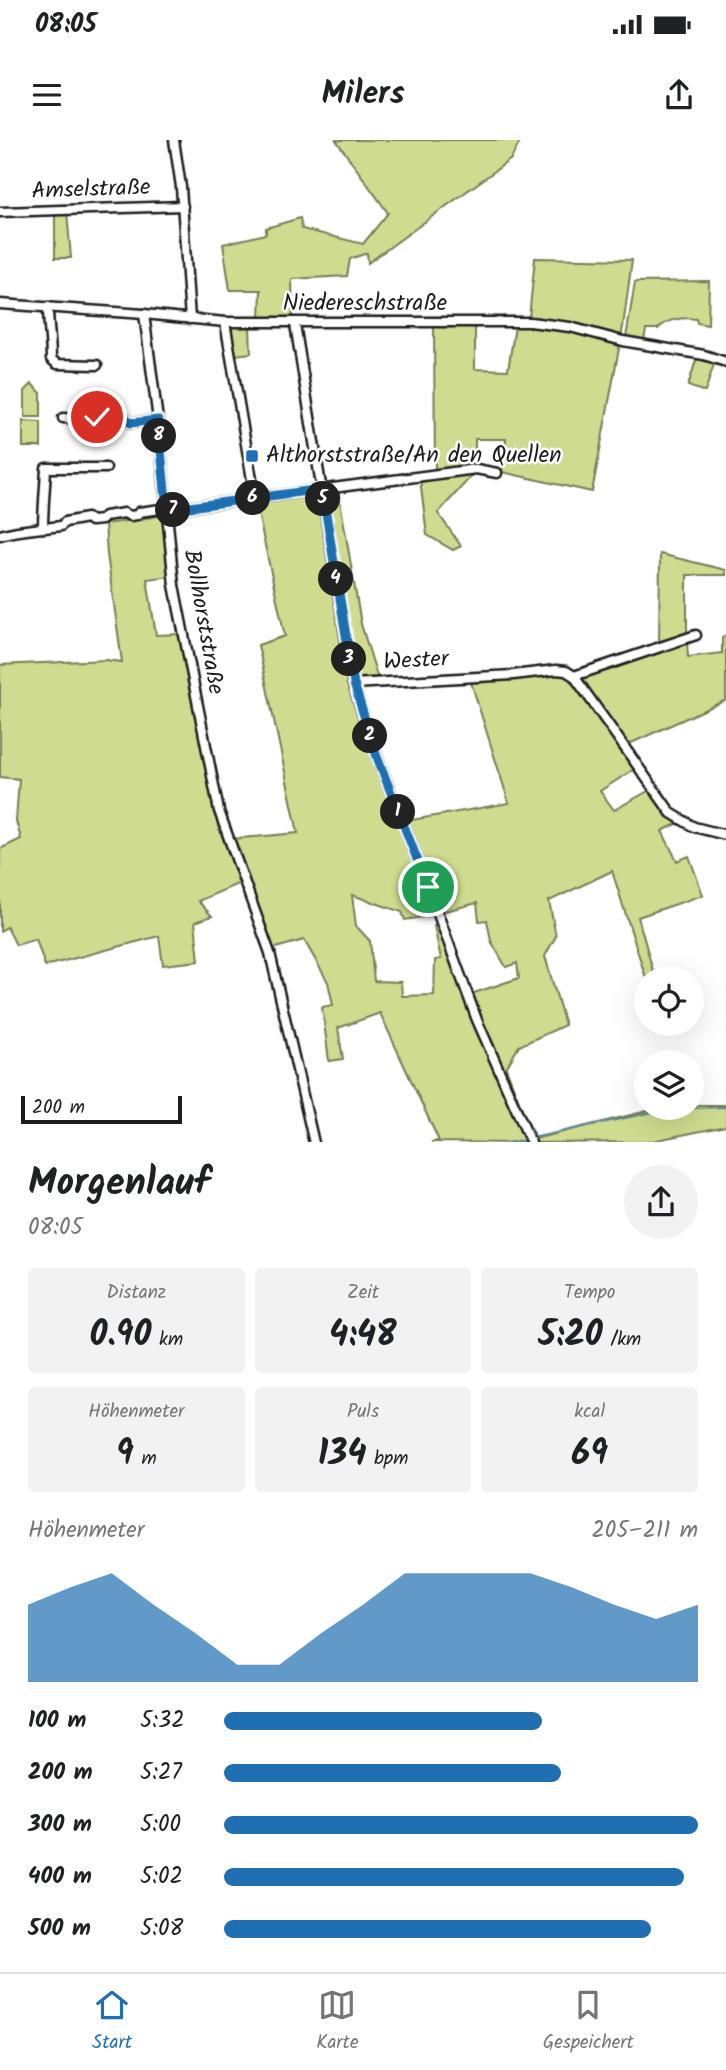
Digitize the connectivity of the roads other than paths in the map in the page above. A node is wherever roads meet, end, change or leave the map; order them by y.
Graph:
1 (174, 140) edge
2 (183, 206) junction
3 (0, 212) edge
4 (0, 304) edge
5 (48, 307) junction
6 (144, 314) junction
7 (190, 318) junction
8 (225, 322) junction
9 (295, 324) junction
10 (726, 362) edge
11 (97, 365) dead end
12 (62, 418) dead end
13 (158, 420) junction
14 (106, 468) dead end
15 (497, 473) dead end
16 (322, 489) junction
17 (255, 497) junction
18 (167, 510) junction
19 (43, 528) junction
20 (0, 536) edge
21 (696, 635) dead end
22 (574, 676) junction
23 (354, 684) junction
24 (726, 835) edge
25 (314, 1142) edge
26 (531, 1142) edge

1 - 2 street
2 - 3 street, Amselstraße
2 - 7 street
4 - 5 street, Niedereschstraße
5 - 6 street, Niedereschstraße
5 - 11 street
6 - 7 street, Niedereschstraße
6 - 13 street, Bollhorststraße
7 - 8 street, Niedereschstraße
8 - 9 street, Niedereschstraße
8 - 17 street
9 - 10 street, Niedereschstraße
9 - 16 street
12 - 13 street
13 - 18 street, Bollhorststraße
14 - 19 street
15 - 16 street
16 - 17 street
16 - 23 street
17 - 18 street
18 - 19 street
18 - 25 street, Bollhorststraße
19 - 20 street
21 - 22 street
22 - 23 street, Wester
22 - 24 street
23 - 26 street, Wester

